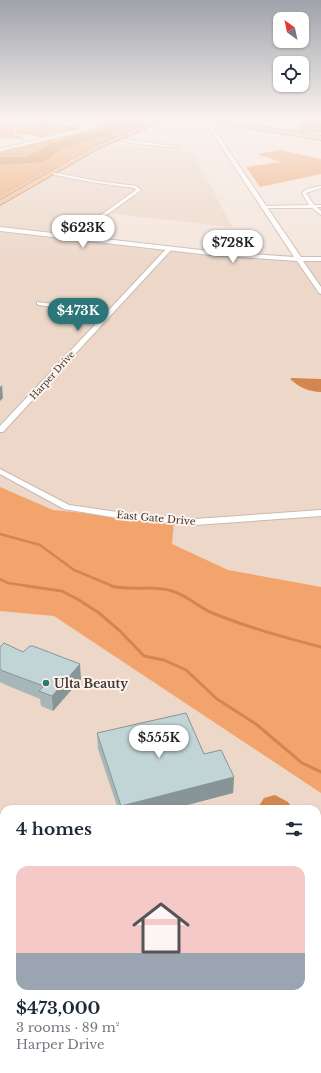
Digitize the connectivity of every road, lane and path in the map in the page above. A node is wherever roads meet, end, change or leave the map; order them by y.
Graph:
1 (50, 170) edge
2 (57, 170) edge
3 (239, 170) edge
4 (51, 173) junction
5 (321, 186) edge
6 (0, 198) edge
7 (0, 203) edge
8 (313, 206) junction
9 (321, 206) edge
10 (265, 208) junction
11 (321, 214) edge
12 (0, 229) edge
13 (72, 238) junction
14 (169, 249) junction
15 (299, 259) junction
16 (321, 259) edge
17 (321, 292) edge
18 (39, 303) dead end
19 (109, 313) junction
20 (0, 430) edge
21 (0, 471) edge
22 (321, 513) edge

1 - 6 highway
2 - 4 highway
3 - 10 street
4 - 7 highway
4 - 13 street
5 - 8 street
8 - 9 street
8 - 10 street
8 - 11 street
10 - 15 street
12 - 13 street
13 - 14 street
14 - 15 street
14 - 19 street, Harper Drive
15 - 16 street
15 - 17 street
18 - 19 street
19 - 20 street, Harper Drive
21 - 22 street, East Gate Drive

